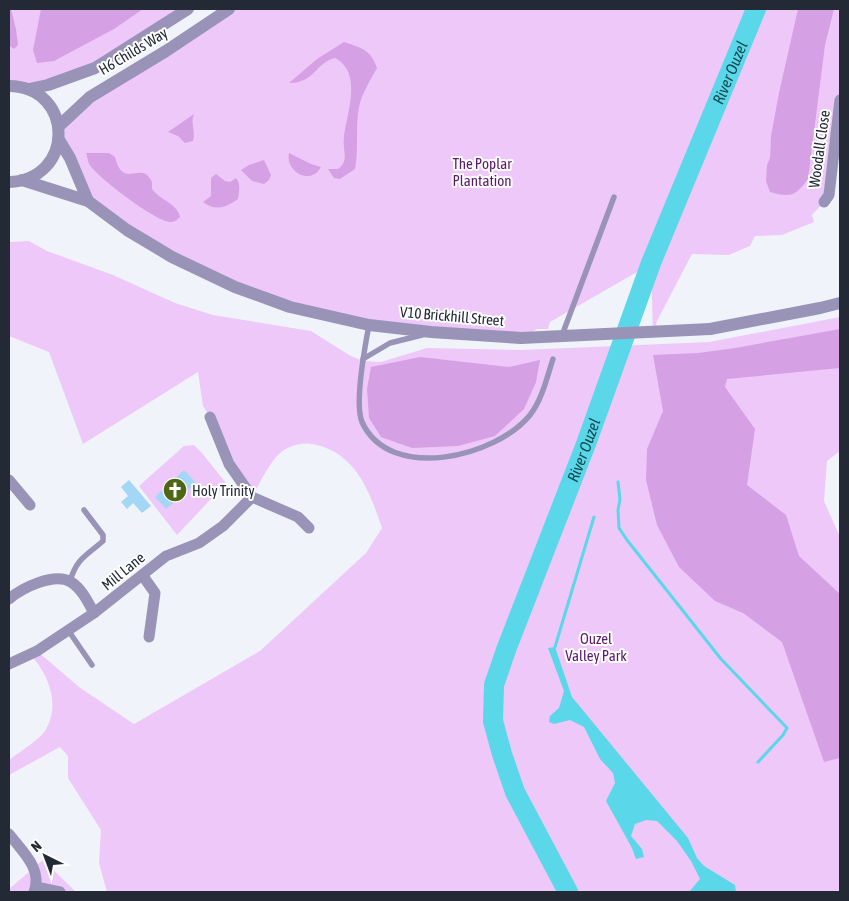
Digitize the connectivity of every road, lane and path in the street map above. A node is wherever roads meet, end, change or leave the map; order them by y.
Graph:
1 (188, 9) edge
2 (229, 9) edge
3 (9, 85) edge
4 (29, 89) junction
5 (840, 100) edge
6 (59, 126) junction
7 (59, 140) junction
8 (17, 181) edge
9 (614, 197) dead end
10 (88, 200) junction
11 (824, 202) dead end
12 (840, 303) edge
13 (369, 325) junction
14 (564, 330) dead end
15 (431, 332) junction
16 (363, 359) junction
17 (553, 359) dead end
18 (210, 417) dead end
19 (9, 480) edge
20 (252, 497) junction
21 (30, 505) dead end
22 (84, 510) dead end
23 (309, 528) dead end
24 (143, 576) junction
25 (70, 581) junction
26 (9, 599) edge
27 (94, 613) junction
28 (68, 630) junction
29 (149, 636) dead end
30 (9, 664) edge
31 (92, 665) dead end
32 (9, 834) edge
33 (36, 889) edge
34 (60, 892) edge

1 - 4 street, H6 Childs Way
2 - 6 street, H6 Childs Way
3 - 4 street
4 - 6 street
5 - 11 street, Woodall Close
6 - 7 street
7 - 8 street
7 - 10 street, V10 Brickhill Street
8 - 10 street, V10 Brickhill Street
9 - 14 lane
10 - 13 street, V10 Brickhill Street
12 - 15 street, V10 Brickhill Street, bridge
13 - 15 street, V10 Brickhill Street
13 - 16 lane
15 - 16 lane
16 - 17 lane
18 - 20 street
19 - 21 street
20 - 23 street
20 - 24 street, Mill Lane
22 - 25 lane
24 - 27 street, Mill Lane
24 - 29 street
25 - 26 street
25 - 27 street
27 - 28 street, Mill Lane
28 - 30 street, Mill Lane
28 - 31 lane
32 - 33 street
33 - 34 street

